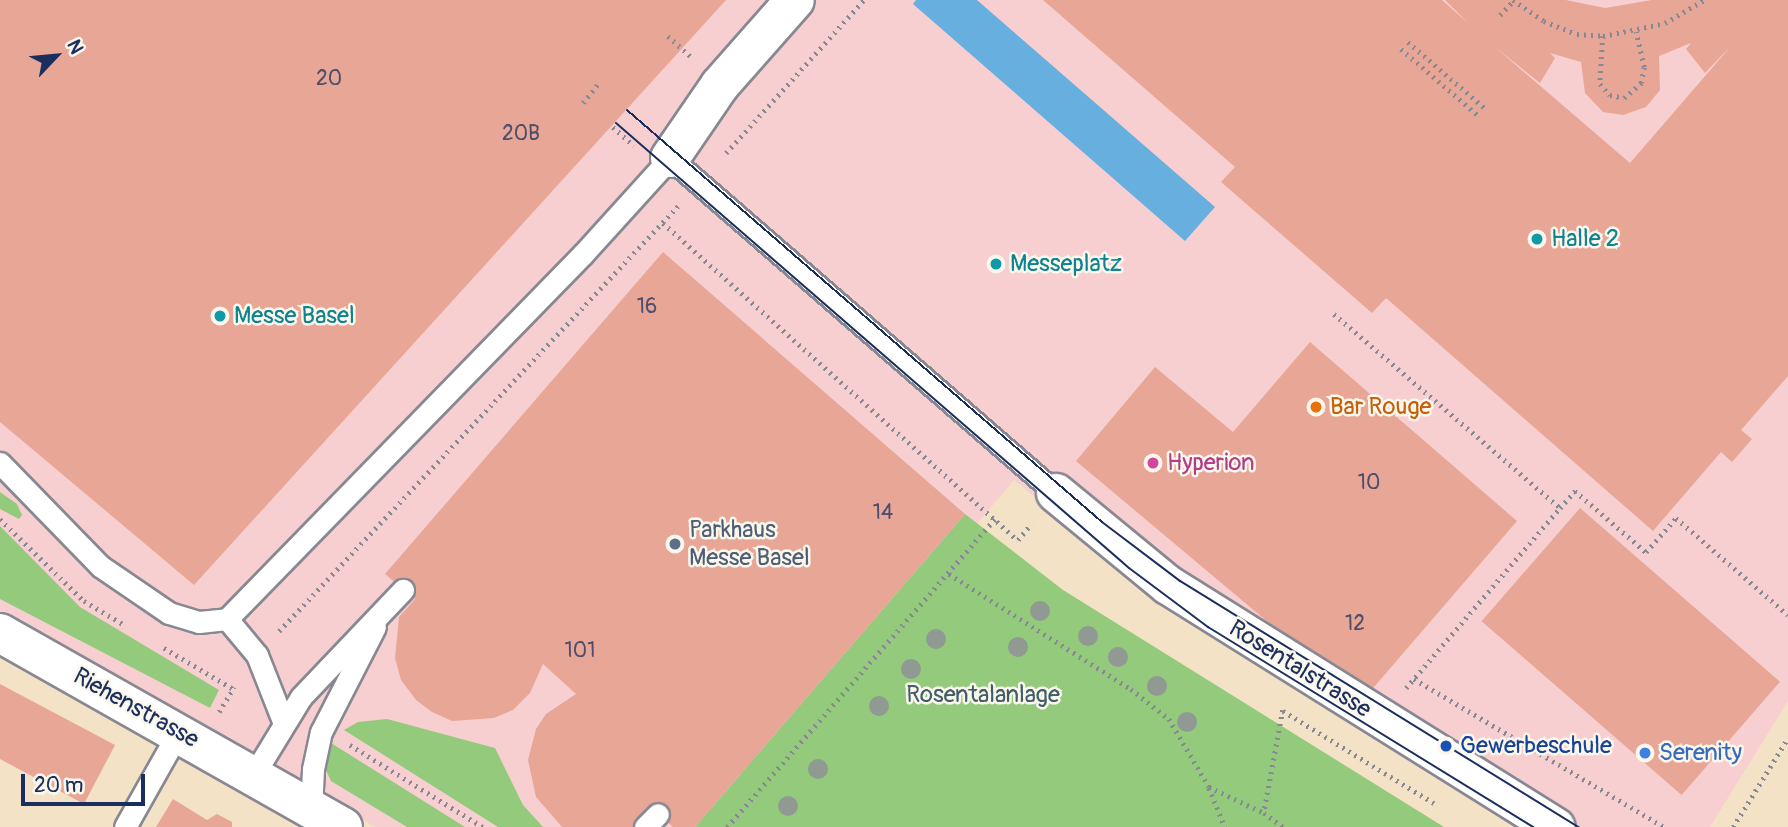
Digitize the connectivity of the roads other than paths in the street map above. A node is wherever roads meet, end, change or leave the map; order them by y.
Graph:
1 (795, 0) edge
2 (670, 158) junction
3 (0, 463) edge
4 (1047, 504) joint
5 (403, 590) dead end
6 (378, 618) junction
7 (227, 619) junction
8 (0, 633) edge
9 (283, 721) junction
10 (179, 731) junction
11 (254, 775) junction
12 (327, 818) edge
13 (125, 827) edge
14 (1556, 827) edge

1 - 2 street
2 - 4 lane
2 - 7 lane
3 - 7 lane
4 - 14 street, Rosentalstrasse
5 - 6 lane
6 - 9 lane
6 - 12 lane
7 - 9 lane
8 - 10 street, Riehenstrasse
9 - 11 lane
10 - 11 street, Riehenstrasse
10 - 13 lane
11 - 12 street, Riehenstrasse

